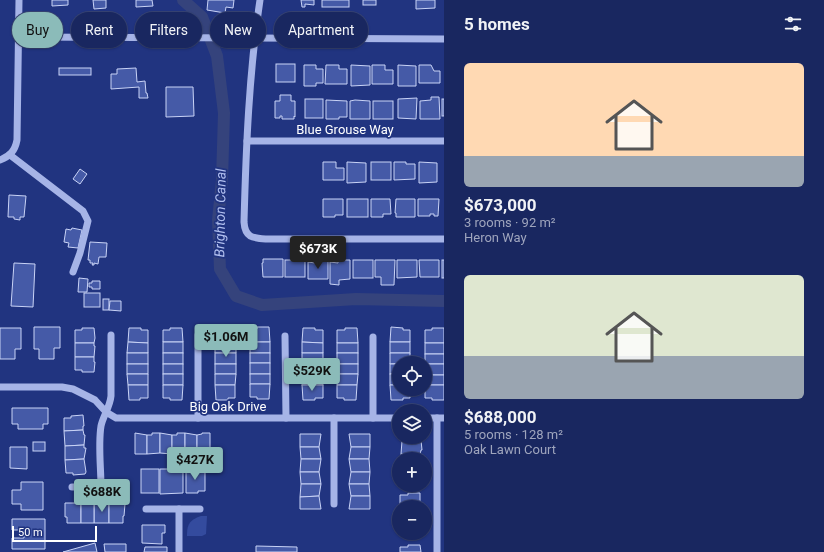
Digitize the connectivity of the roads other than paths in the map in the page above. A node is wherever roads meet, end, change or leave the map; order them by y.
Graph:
1 (19, 0) edge
2 (260, 0) edge
3 (19, 12) edge
4 (258, 12) edge
5 (63, 37) edge
6 (210, 38) edge
7 (266, 38) edge
8 (444, 39) edge
9 (19, 48) edge
10 (254, 48) edge
11 (247, 140) junction
12 (444, 141) edge
13 (10, 155) junction
14 (0, 160) edge
15 (444, 239) edge
16 (73, 272) dead end
17 (111, 335) dead end
18 (198, 335) dead end
19 (285, 336) dead end
20 (373, 337) dead end
21 (0, 387) edge
22 (106, 412) junction
23 (198, 418) junction
24 (286, 418) junction
25 (334, 418) junction
26 (373, 418) junction
27 (392, 418) edge
28 (440, 418) edge
29 (72, 487) dead end
30 (101, 487) junction
31 (123, 487) dead end
32 (334, 504) dead end
33 (146, 509) dead end
34 (179, 509) junction
35 (200, 509) dead end
36 (441, 523) edge
37 (179, 552) edge
38 (437, 552) edge

1 - 3 street
2 - 4 street
5 - 6 street
7 - 8 street
9 - 13 street
10 - 11 street
11 - 12 street, Blue Grouse Way
11 - 15 street
13 - 14 street
13 - 16 street
17 - 22 street
18 - 23 street
19 - 24 street
20 - 26 street
21 - 22 street, Big Oak Drive
22 - 23 street, Big Oak Drive
22 - 30 street
23 - 24 street, Big Oak Drive
24 - 25 street, Big Oak Drive
25 - 26 street, Big Oak Drive
25 - 32 street
26 - 27 street, Big Oak Drive
28 - 36 street
29 - 30 street
30 - 31 street
33 - 34 street
34 - 35 street
34 - 37 street
36 - 38 street

